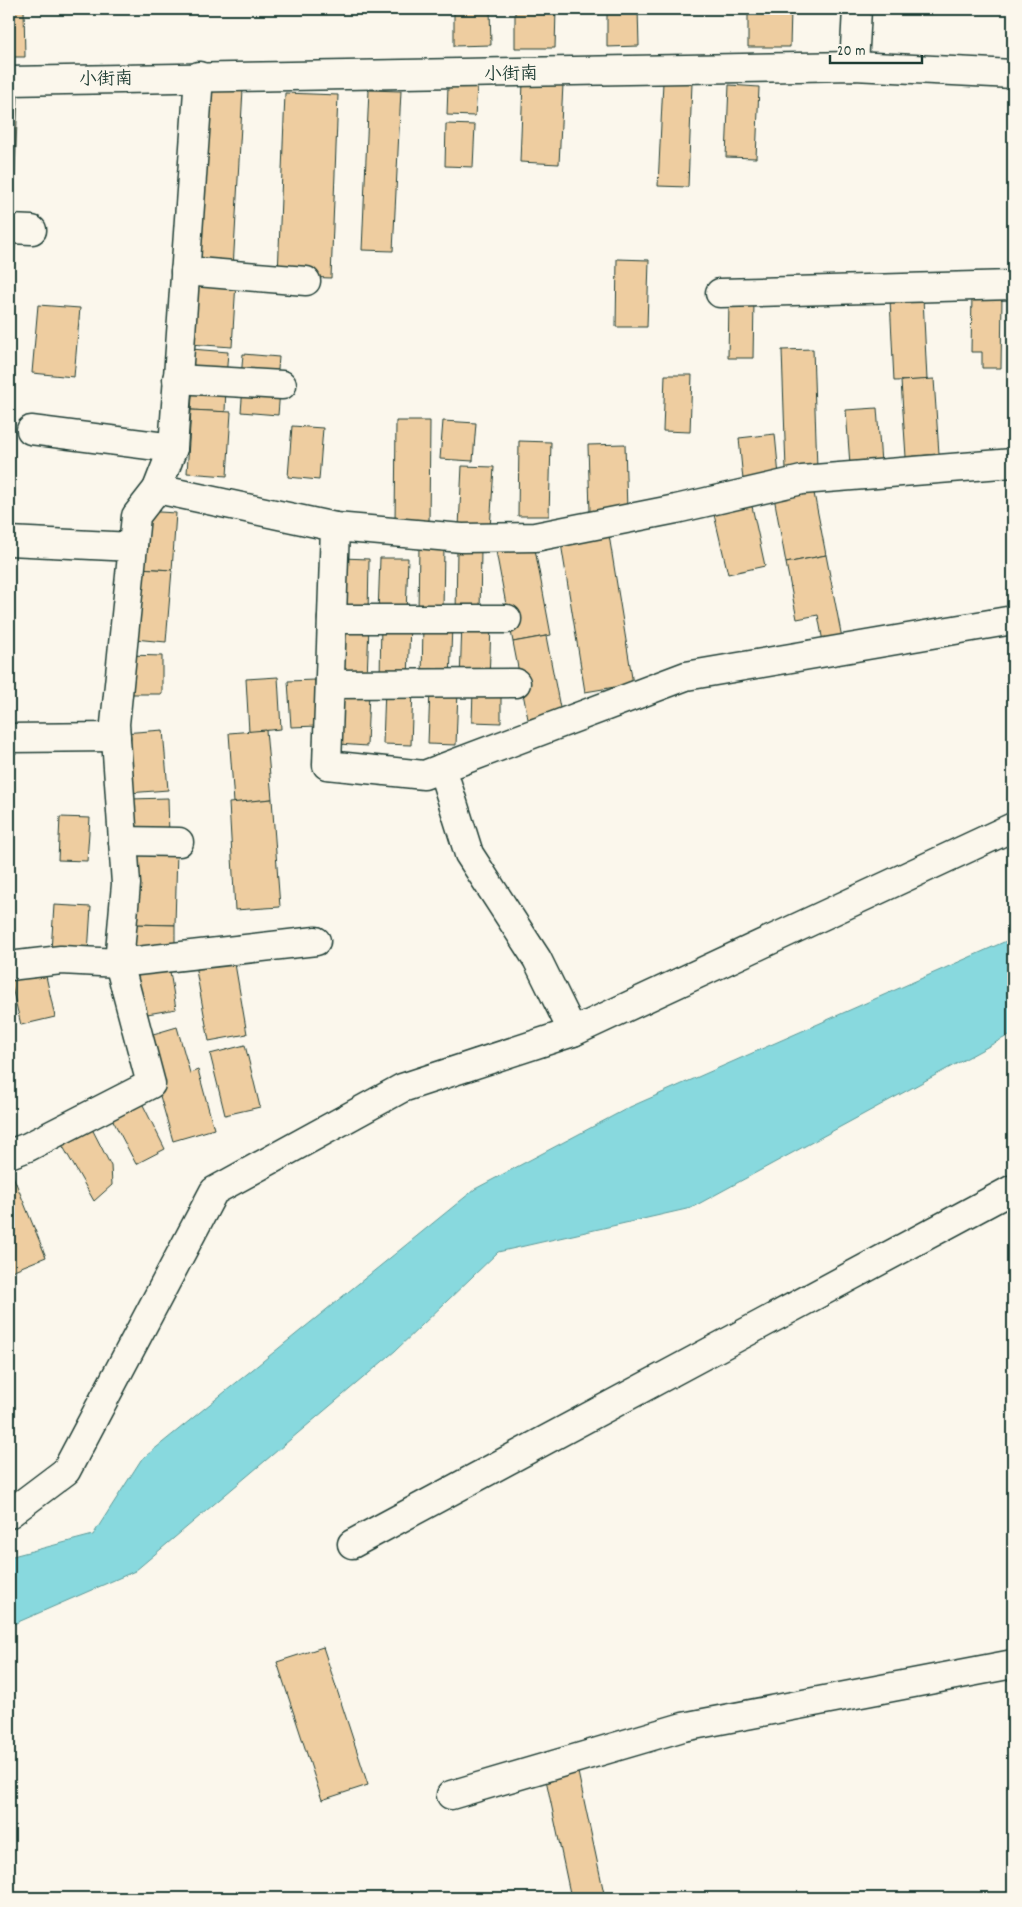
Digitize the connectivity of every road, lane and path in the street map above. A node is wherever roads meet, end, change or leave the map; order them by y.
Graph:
1 (857, 9) edge
2 (854, 66) junction
3 (1013, 74) edge
4 (199, 76) junction
5 (9, 81) edge
6 (185, 271) junction
7 (306, 282) dead end
8 (1013, 285) edge
9 (720, 293) dead end
10 (177, 379) junction
11 (282, 385) dead end
12 (31, 430) dead end
13 (173, 448) junction
14 (1013, 463) edge
15 (157, 489) junction
16 (335, 527) junction
17 (9, 541) edge
18 (133, 548) junction
19 (332, 619) junction
20 (507, 619) dead end
21 (1013, 620) edge
22 (516, 683) dead end
23 (330, 684) junction
24 (116, 737) junction
25 (9, 738) edge
26 (442, 768) junction
27 (1013, 827) edge
28 (123, 841) junction
29 (179, 842) dead end
30 (316, 941) dead end
31 (120, 963) junction
32 (9, 966) edge
33 (573, 1032) junction
34 (9, 1154) edge
35 (1013, 1189) edge
36 (9, 1514) edge
37 (352, 1544) dead end
38 (1013, 1664) edge
39 (451, 1795) dead end

1 - 2 street
2 - 3 street, 小街南
2 - 4 street, 小街南
4 - 5 street, 小街南
4 - 6 street
6 - 7 street
6 - 10 street
8 - 9 street
10 - 11 street
10 - 13 street
12 - 13 street
13 - 15 street
14 - 16 street
15 - 16 street
15 - 18 street
16 - 19 street
17 - 18 street
18 - 24 street
19 - 20 street
19 - 23 street
21 - 26 street
22 - 23 street
23 - 26 street
24 - 25 street
24 - 28 street
26 - 33 street
27 - 33 street
28 - 29 street
28 - 31 street
30 - 31 street
31 - 32 street
31 - 34 street
33 - 36 street
35 - 37 street
38 - 39 street

